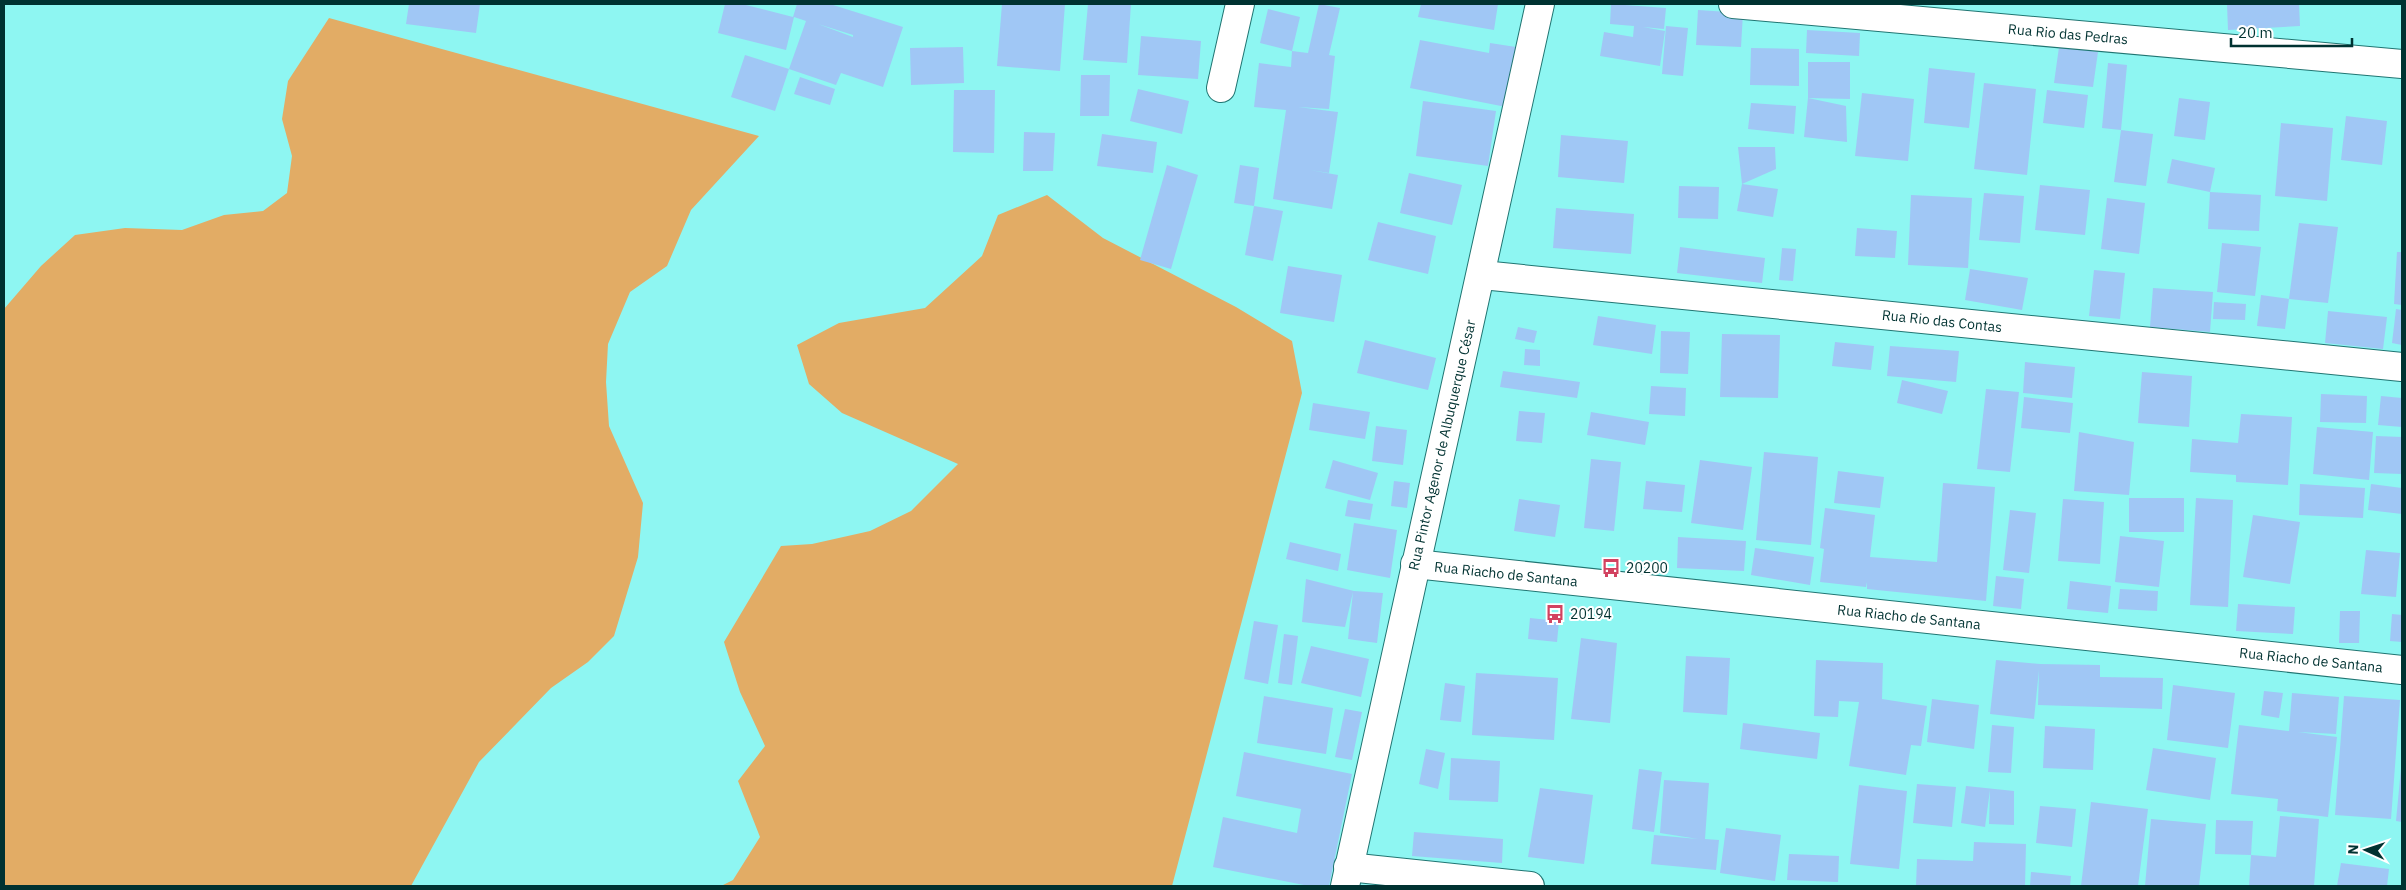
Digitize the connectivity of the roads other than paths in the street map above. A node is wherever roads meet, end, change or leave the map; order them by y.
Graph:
1 (1240, 4) edge
2 (1540, 4) edge
3 (1733, 4) edge
4 (2402, 64) edge
5 (1221, 88) dead end
6 (1482, 275) junction
7 (2402, 367) edge
8 (1415, 564) junction
9 (2402, 670) edge
10 (1347, 877) edge
11 (1530, 886) edge

1 - 5 street
2 - 6 street, Rua Pintor Agenor de Albuquerque César
3 - 4 street, Rua Rio das Pedras
6 - 7 street, Rua Rio das Contas
6 - 8 street, Rua Pintor Agenor de Albuquerque César
8 - 9 street, Rua Riacho de Santana
8 - 10 street, Rua Pintor Agenor de Albuquerque César
10 - 11 street

